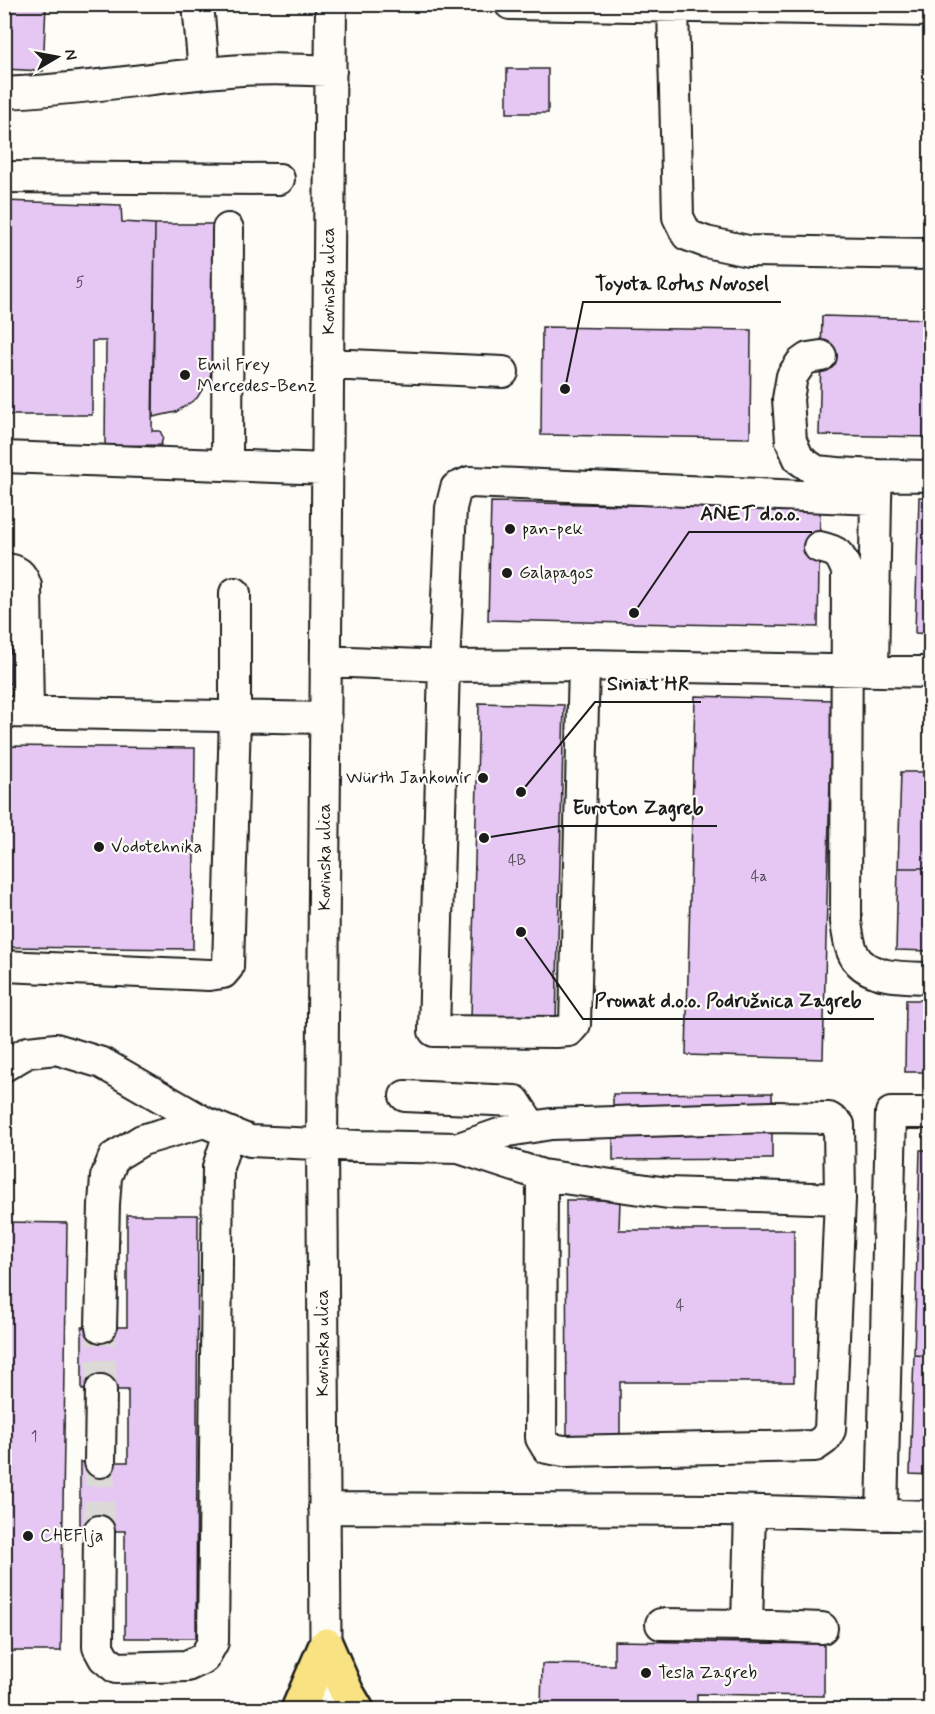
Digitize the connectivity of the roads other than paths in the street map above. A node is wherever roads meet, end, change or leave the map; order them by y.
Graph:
1 (198, 4) edge
2 (331, 4) edge
3 (510, 4) edge
4 (673, 7) junction
5 (930, 11) edge
6 (331, 71) junction
7 (204, 73) junction
8 (4, 93) edge
9 (4, 177) edge
10 (279, 179) dead end
11 (228, 229) dead end
12 (930, 254) edge
13 (821, 356) dead end
14 (328, 364) junction
15 (503, 372) dead end
16 (4, 457) edge
17 (227, 464) junction
18 (328, 469) junction
19 (930, 476) edge
20 (877, 487) junction
21 (819, 547) dead end
22 (4, 569) edge
23 (235, 593) dead end
24 (327, 661) junction
25 (584, 664) junction
26 (444, 666) junction
27 (861, 670) junction
28 (930, 672) edge
29 (16, 712) edge
30 (235, 717) junction
31 (326, 718) junction
32 (4, 966) edge
33 (930, 978) edge
34 (4, 1065) edge
35 (405, 1096) dead end
36 (930, 1113) edge
37 (532, 1127) junction
38 (217, 1128) junction
39 (322, 1145) junction
40 (459, 1148) junction
41 (542, 1175) junction
42 (840, 1198) junction
43 (101, 1327) tunnel mouth
44 (101, 1390) tunnel mouth
45 (100, 1462) tunnel mouth
46 (324, 1508) junction
47 (750, 1510) junction
48 (882, 1515) junction
49 (930, 1516) edge
50 (99, 1531) tunnel mouth
51 (661, 1624) dead end
52 (747, 1625) junction
53 (822, 1628) dead end
54 (326, 1645) junction
55 (298, 1710) edge
56 (326, 1710) edge
57 (357, 1710) edge

1 - 7 street
2 - 6 street, Kovinska ulica
3 - 4 street
4 - 5 street
4 - 12 street
6 - 7 street
6 - 14 street, Kovinska ulica
7 - 8 street
9 - 10 street
11 - 17 street
13 - 20 street
14 - 15 street
14 - 18 street, Kovinska ulica
16 - 17 street
17 - 18 street
18 - 24 street, Kovinska ulica
19 - 20 street
20 - 26 street
20 - 27 street
21 - 27 street
22 - 29 street
23 - 30 street
24 - 26 street
24 - 31 street, Kovinska ulica
25 - 26 street
25 - 26 street
25 - 27 street
27 - 28 street
27 - 33 street
29 - 30 street
30 - 31 street
30 - 32 street
31 - 39 street, Kovinska ulica
34 - 38 street
35 - 37 street
36 - 48 street
37 - 40 street
37 - 42 street
38 - 39 street
38 - 43 street
38 - 50 street
39 - 40 street
39 - 46 street, Kovinska ulica
40 - 41 street
41 - 42 street
41 - 42 street
44 - 45 street
46 - 47 street
46 - 54 street, Kovinska ulica
47 - 48 street
47 - 52 street
48 - 49 street
51 - 52 street
52 - 53 street
54 - 55 main road
54 - 56 street, Kovinska ulica
54 - 57 main road

